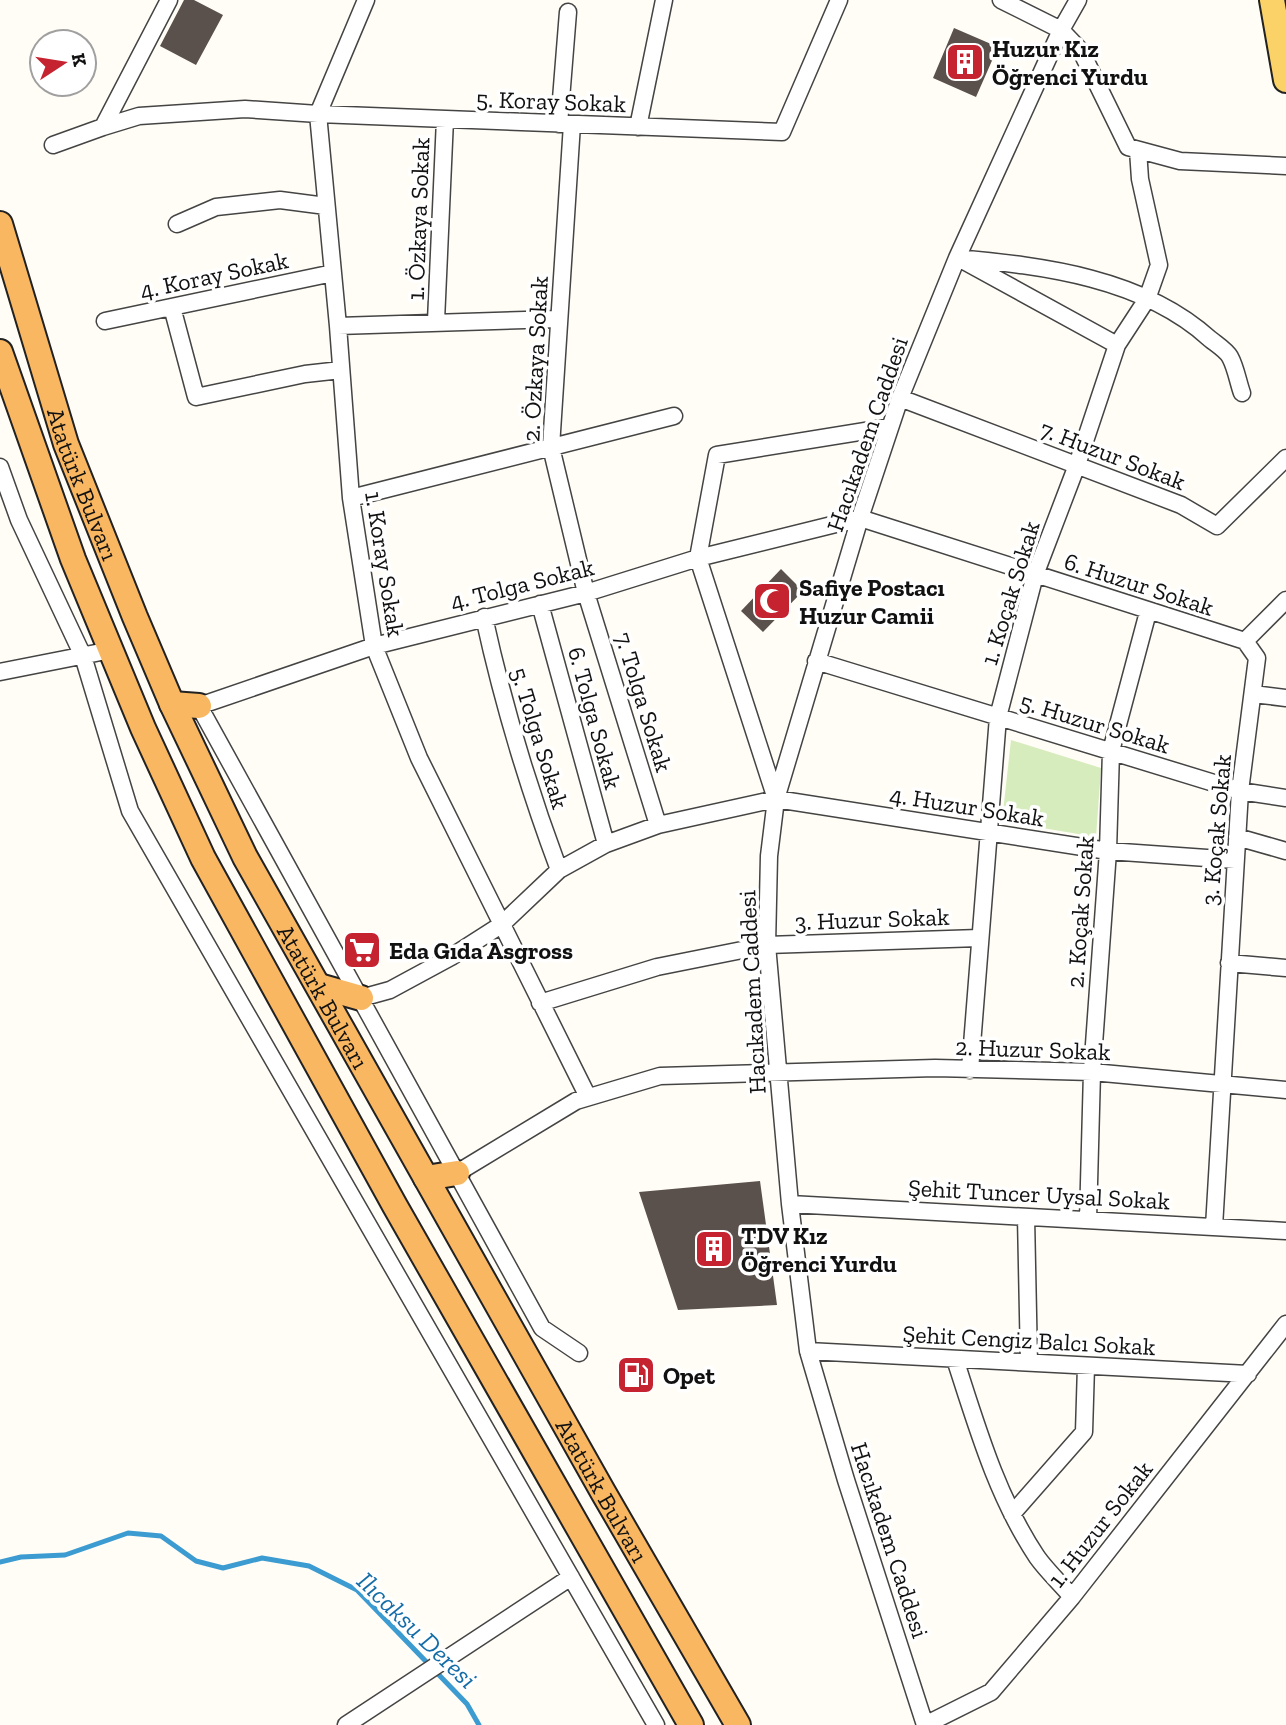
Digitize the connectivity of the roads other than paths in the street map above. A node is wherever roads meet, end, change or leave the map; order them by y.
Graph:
1 (169, 0) edge
2 (366, 0) edge
3 (664, 0) edge
4 (839, 0) edge
5 (1001, 0) edge
6 (1078, 0) edge
7 (1272, 0) edge
8 (568, 12) dead end
9 (1061, 30) junction
10 (1286, 80) edge
11 (318, 114) junction
12 (445, 119) junction
13 (566, 124) junction
14 (103, 127) junction
15 (638, 127) junction
16 (53, 145) dead end
17 (1138, 150) junction
18 (1286, 166) edge
19 (326, 206) junction
20 (0, 224) edge
21 (177, 225) dead end
22 (957, 258) junction
23 (333, 273) junction
24 (1147, 299) junction
25 (172, 307) junction
26 (559, 319) junction
27 (105, 321) dead end
28 (436, 321) junction
29 (338, 326) junction
30 (1117, 345) junction
31 (0, 352) edge
32 (341, 370) junction
33 (1242, 393) dead end
34 (900, 398) junction
35 (674, 416) dead end
36 (890, 427) junction
37 (551, 447) junction
38 (1286, 458) edge
39 (1077, 465) junction
40 (0, 467) edge
41 (351, 498) junction
42 (860, 517) junction
43 (698, 558) junction
44 (1035, 575) junction
45 (586, 593) junction
46 (1286, 600) edge
47 (540, 604) junction
48 (1148, 612) junction
49 (484, 617) junction
50 (1245, 641) junction
51 (374, 646) junction
52 (111, 650) junction
53 (83, 656) junction
54 (816, 661) junction
55 (0, 672) edge
56 (1253, 694) junction
57 (1286, 698) edge
58 (172, 704) junction
59 (200, 706) junction
60 (998, 717) junction
61 (1111, 751) junction
62 (1240, 791) junction
63 (1286, 798) edge
64 (776, 799) junction
65 (658, 825) junction
66 (988, 832) junction
67 (1237, 837) junction
68 (606, 844) junction
69 (1286, 850) edge
70 (1108, 851) junction
71 (1235, 860) junction
72 (559, 870) junction
73 (500, 925) junction
74 (979, 938) junction
75 (767, 945) junction
76 (1228, 963) junction
77 (1286, 968) edge
78 (319, 986) junction
79 (361, 998) junction
80 (540, 1003) junction
81 (970, 1070) junction
82 (1092, 1072) junction
83 (778, 1074) junction
84 (1221, 1085) junction
85 (1286, 1090) edge
86 (588, 1097) junction
87 (457, 1173) junction
88 (426, 1178) junction
89 (790, 1204) junction
90 (1026, 1217) junction
91 (1088, 1220) junction
92 (1214, 1227) junction
93 (1286, 1231) edge
94 (1286, 1324) edge
95 (807, 1352) junction
96 (579, 1353) dead end
97 (955, 1359) junction
98 (1028, 1363) junction
99 (1086, 1366) junction
100 (1248, 1374) junction
101 (1012, 1514) junction
102 (570, 1577) junction
103 (1072, 1597) junction
104 (346, 1725) edge
105 (656, 1725) edge
106 (691, 1725) edge
107 (738, 1725) edge
108 (925, 1725) edge

1 - 14 street
2 - 11 street, 1. Koray Sokak
3 - 15 street
4 - 15 street, 5. Koray Sokak
5 - 9 street
6 - 9 street, Hacıkadem Caddesi
7 - 10 main road
8 - 13 street, 2. Özkaya Sokak
9 - 17 street
9 - 22 street, Hacıkadem Caddesi
11 - 12 street, 5. Koray Sokak
11 - 14 street, 5. Koray Sokak
11 - 19 street, 1. Koray Sokak
12 - 13 street, 5. Koray Sokak
12 - 28 street, 1. Özkaya Sokak
13 - 15 street, 5. Koray Sokak
13 - 26 street, 2. Özkaya Sokak
14 - 16 street, 5. Koray Sokak
17 - 18 street
17 - 24 street, 1. Koçak Sokak
19 - 21 street
19 - 23 street, 1. Koray Sokak
20 - 58 highway, Atatürk Bulvarı
22 - 24 street
22 - 30 street
22 - 34 street, Hacıkadem Caddesi
23 - 25 street, 4. Koray Sokak
23 - 29 street, 1. Koray Sokak
24 - 30 street, 1. Koçak Sokak
24 - 33 street
25 - 27 street, 4. Koray Sokak
25 - 32 street
26 - 28 street
26 - 37 street, 2. Özkaya Sokak
28 - 29 street
29 - 32 street, 1. Koray Sokak
30 - 39 street, 1. Koçak Sokak
31 - 52 highway, Atatürk Bulvarı
32 - 41 street, 1. Koray Sokak
34 - 36 street, Hacıkadem Caddesi
34 - 39 street, 7. Huzur Sokak
35 - 37 street
36 - 42 street, Hacıkadem Caddesi
36 - 43 street
37 - 41 street
37 - 45 street, 2. Özkaya Sokak
38 - 39 street, 7. Huzur Sokak
39 - 44 street, 1. Koçak Sokak
40 - 53 street
41 - 51 street, 1. Koray Sokak
42 - 43 street, 4. Tolga Sokak
42 - 44 street, 6. Huzur Sokak
42 - 54 street, Hacıkadem Caddesi
43 - 45 street, 4. Tolga Sokak
43 - 64 street
44 - 48 street, 6. Huzur Sokak
44 - 60 street, 1. Koçak Sokak
45 - 47 street, 4. Tolga Sokak
45 - 65 street, 7. Tolga Sokak
46 - 50 street
47 - 49 street, 4. Tolga Sokak
47 - 68 street, 6. Tolga Sokak
48 - 50 street, 6. Huzur Sokak
48 - 61 street, 2. Koçak Sokak
49 - 51 street, 4. Tolga Sokak
49 - 72 street, 5. Tolga Sokak
50 - 56 street, 3. Koçak Sokak
51 - 59 street, 4. Tolga Sokak
51 - 73 street, 1. Koray Sokak
52 - 53 street
52 - 106 highway, Atatürk Bulvarı
53 - 55 street
53 - 102 street
54 - 60 street, 5. Huzur Sokak
54 - 64 street, Hacıkadem Caddesi
56 - 57 street
56 - 62 street, 3. Koçak Sokak
58 - 59 highway
58 - 78 highway, Atatürk Bulvarı
59 - 79 street
60 - 61 street, 5. Huzur Sokak
60 - 66 street, 1. Koçak Sokak
61 - 62 street, 5. Huzur Sokak
61 - 70 street, 2. Koçak Sokak
62 - 63 street, 5. Huzur Sokak
62 - 67 street, 3. Koçak Sokak
64 - 65 street
64 - 66 street, 4. Huzur Sokak
64 - 75 street, Hacıkadem Caddesi
65 - 68 street
66 - 70 street, 4. Huzur Sokak
66 - 74 street, 1. Koçak Sokak
67 - 69 street
67 - 71 street, 3. Koçak Sokak
68 - 72 street
70 - 71 street, 4. Huzur Sokak
70 - 82 street, 2. Koçak Sokak
71 - 76 street, 3. Koçak Sokak
72 - 73 street
73 - 79 street
73 - 80 street, 1. Koray Sokak
74 - 75 street, 3. Huzur Sokak
74 - 81 street, 1. Koçak Sokak
75 - 80 street, 3. Huzur Sokak
75 - 83 street, Hacıkadem Caddesi
76 - 77 street
76 - 84 street, 3. Koçak Sokak
78 - 79 highway
78 - 88 highway, Atatürk Bulvarı
79 - 87 street
80 - 86 street, 1. Koray Sokak
81 - 82 street, 2. Huzur Sokak
81 - 83 street, 2. Huzur Sokak
82 - 84 street, 2. Huzur Sokak
82 - 91 street, 2. Koçak Sokak
83 - 86 street, 2. Huzur Sokak
83 - 89 street, Hacıkadem Caddesi
84 - 85 street, 2. Huzur Sokak
84 - 92 street, 3. Koçak Sokak
86 - 87 street, 2. Huzur Sokak
87 - 88 highway
87 - 96 street
88 - 107 highway, Atatürk Bulvarı
89 - 90 street, Şehit Tuncer Uysal Sokak
89 - 95 street, Hacıkadem Caddesi
90 - 91 street, Şehit Tuncer Uysal Sokak
90 - 98 street
91 - 92 street, Şehit Tuncer Uysal Sokak
92 - 93 street, Şehit Tuncer Uysal Sokak
94 - 100 street, 1. Huzur Sokak
95 - 97 street, Şehit Cengiz Balcı Sokak
95 - 108 street, Hacıkadem Caddesi
97 - 98 street, Şehit Cengiz Balcı Sokak
97 - 101 street
98 - 99 street, Şehit Cengiz Balcı Sokak
99 - 100 street, Şehit Cengiz Balcı Sokak
99 - 101 street
100 - 103 street, 1. Huzur Sokak
101 - 103 street
102 - 104 street
102 - 105 street
103 - 108 street, 1. Huzur Sokak

